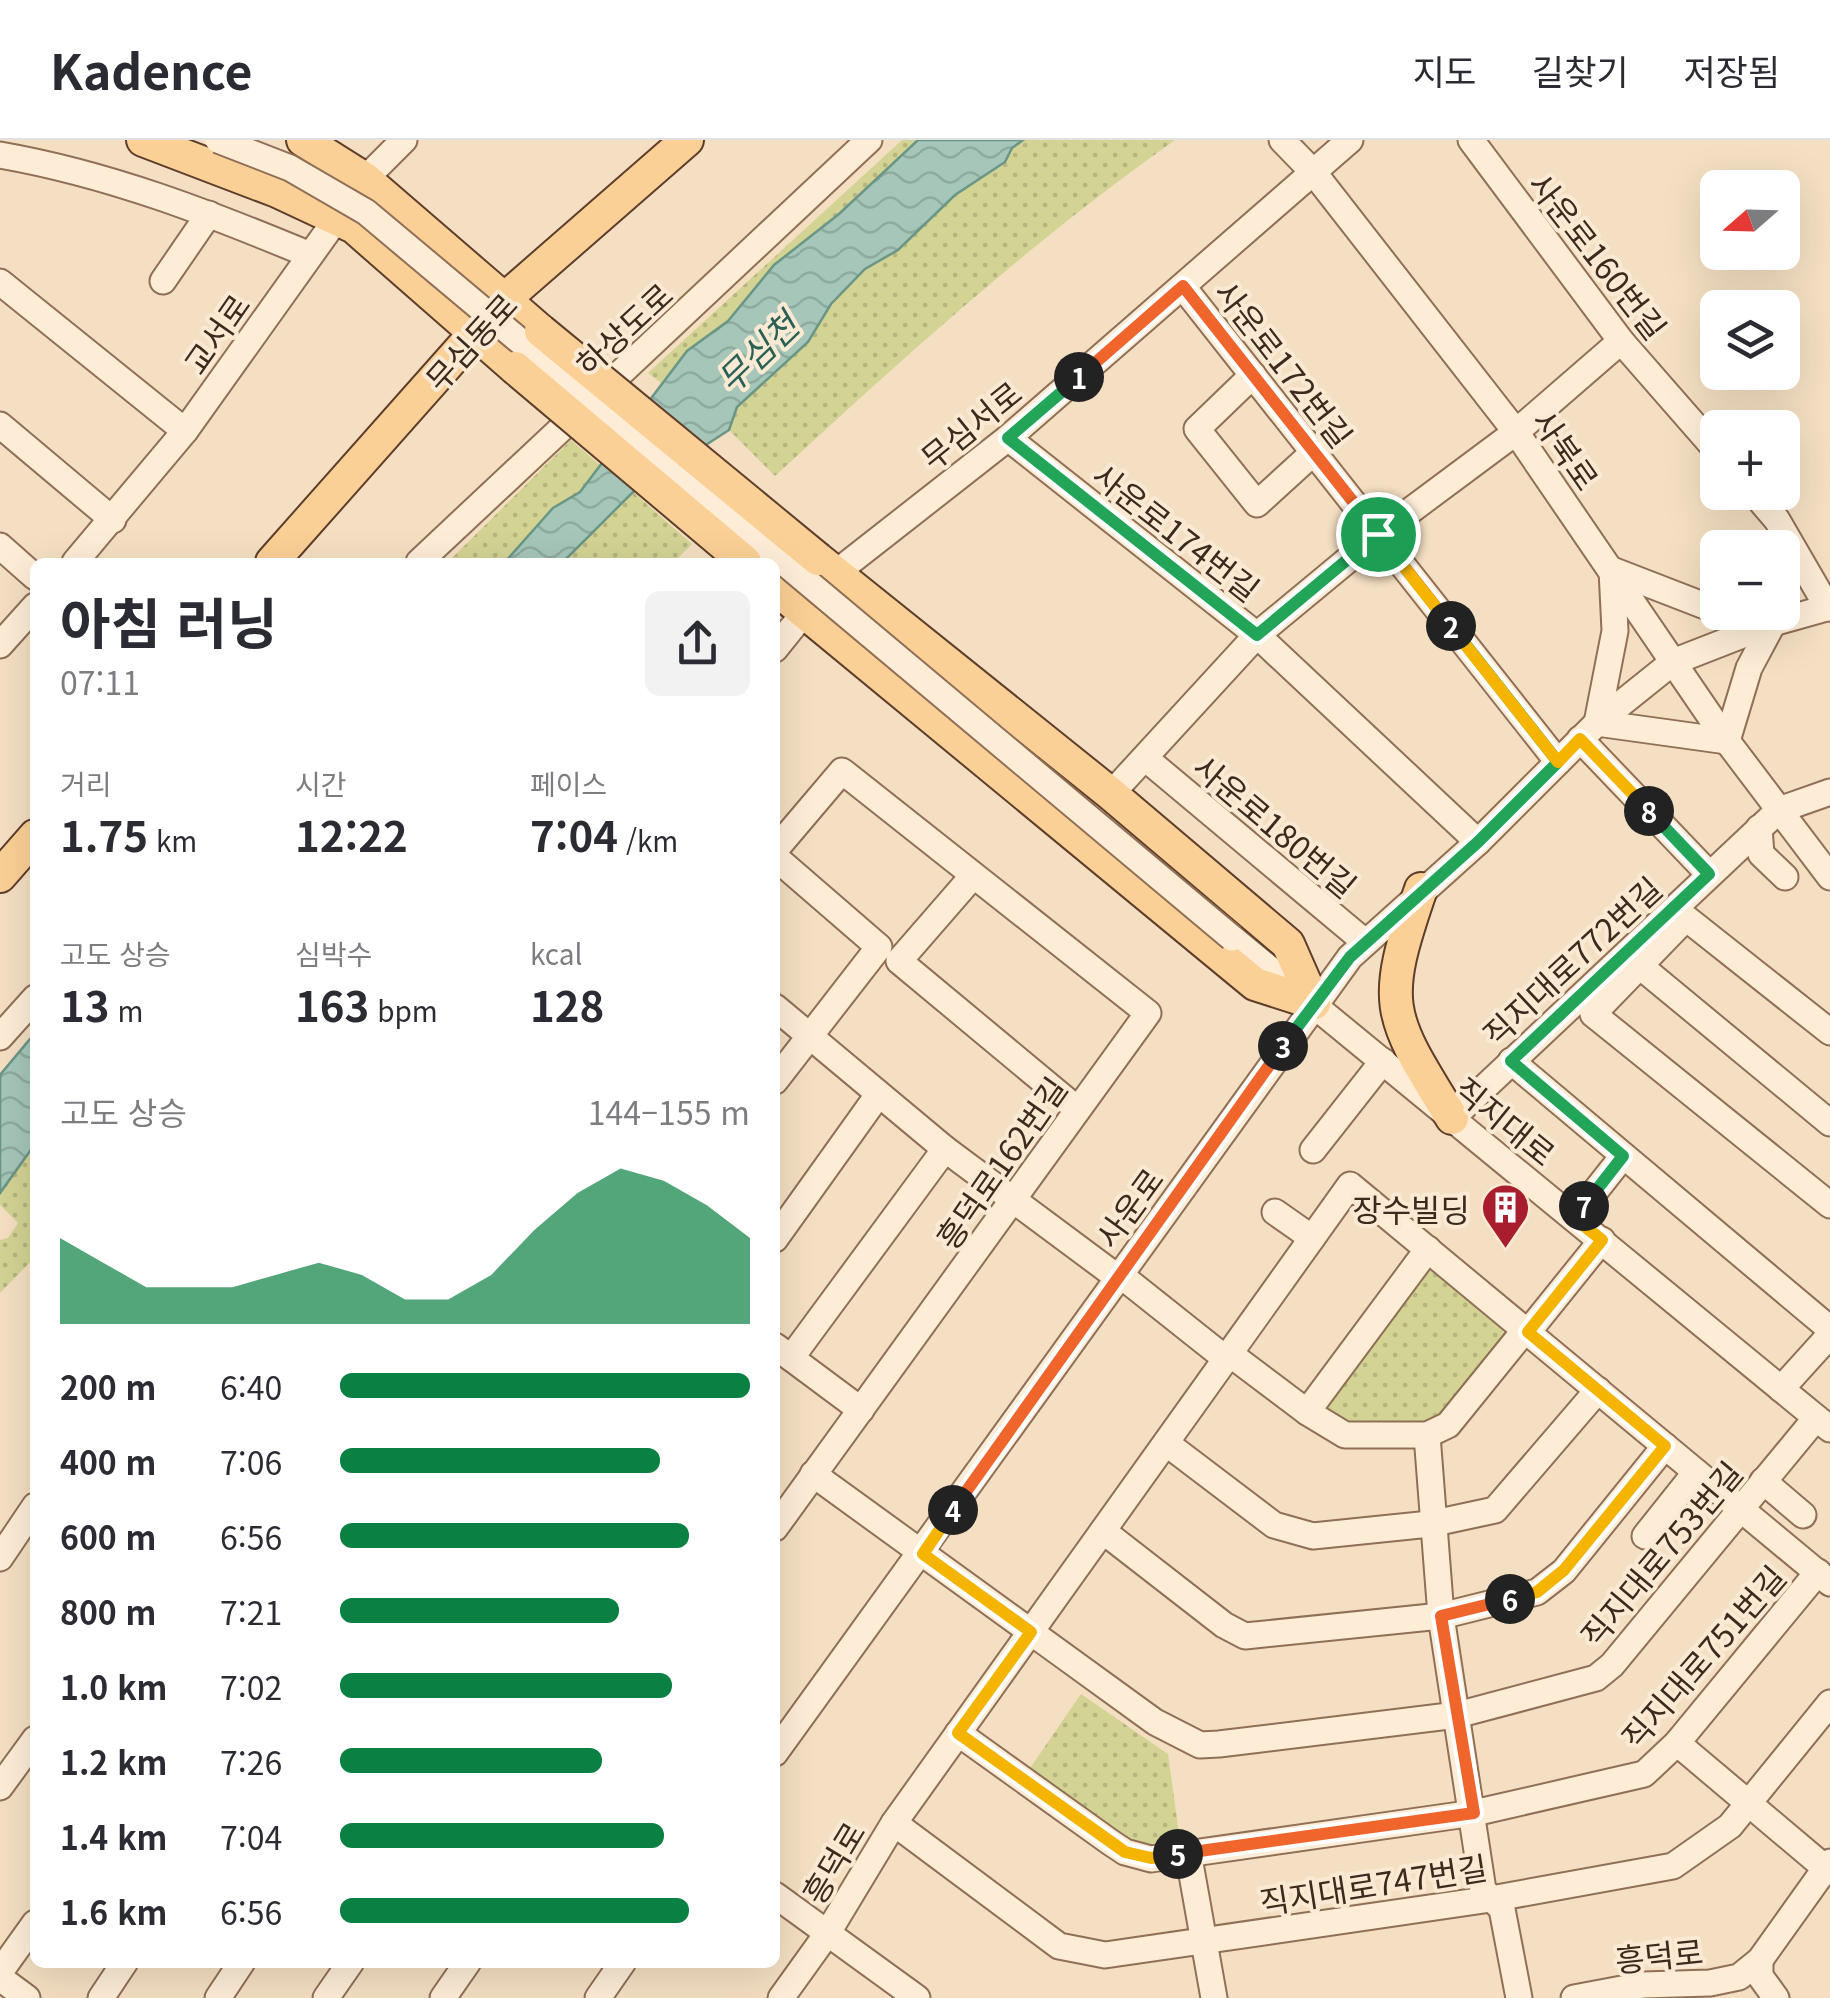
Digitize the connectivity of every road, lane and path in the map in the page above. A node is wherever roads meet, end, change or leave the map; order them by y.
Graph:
1 (143, 140) edge
2 (218, 140) edge
3 (304, 140) edge
4 (404, 140) edge
5 (687, 140) edge
6 (869, 140) edge
7 (1350, 140) edge
8 (1472, 140) edge
9 (1283, 141) edge
10 (0, 155) edge
11 (1314, 173) junction
12 (364, 179) junction
13 (209, 214) junction
14 (335, 219) junction
15 (310, 255) junction
16 (163, 280) dead end
17 (0, 282) edge
18 (1183, 286) junction
19 (506, 297) junction
20 (475, 336) junction
21 (1621, 341) junction
22 (1253, 375) junction
23 (0, 425) edge
24 (1700, 431) edge
25 (185, 432) junction
26 (1516, 432) junction
27 (1008, 438) junction
28 (1314, 452) junction
29 (1768, 510) edge
30 (113, 520) junction
31 (1378, 534) junction
32 (438, 542) junction
33 (0, 546) edge
34 (78, 558) edge
35 (276, 558) edge
36 (408, 558) edge
37 (423, 558) edge
38 (740, 558) edge
39 (779, 558) edge
40 (780, 559) edge
41 (827, 565) junction
42 (1612, 570) junction
43 (30, 573) edge
44 (786, 598) edge
45 (1700, 604) edge
46 (1829, 607) edge
47 (30, 611) edge
48 (1800, 615) edge
49 (780, 626) edge
50 (1753, 630) edge
51 (1769, 630) edge
52 (1257, 635) junction
53 (0, 644) edge
54 (1673, 662) junction
55 (1589, 731) junction
56 (1727, 742) junction
57 (1144, 758) junction
58 (1558, 762) junction
59 (1830, 792) edge
60 (1111, 794) junction
61 (1779, 810) junction
62 (1759, 828) junction
63 (30, 842) edge
64 (1478, 842) junction
65 (780, 847) edge
66 (780, 858) edge
67 (1709, 874) junction
68 (0, 876) edge
69 (972, 877) junction
70 (1830, 877) edge
71 (1784, 878) dead end
72 (1422, 889) junction
73 (1365, 942) junction
74 (1640, 966) junction
75 (1314, 1002) junction
76 (30, 1004) edge
77 (780, 1012) edge
78 (1830, 1032) edge
79 (806, 1036) junction
80 (0, 1037) edge
81 (1383, 1061) junction
82 (1511, 1061) junction
83 (780, 1073) edge
84 (878, 1095) junction
85 (1077, 1109) junction
86 (1452, 1118) junction
87 (1830, 1123) edge
88 (944, 1148) junction
89 (1313, 1150) dead end
90 (1623, 1156) junction
91 (1015, 1201) junction
92 (1830, 1205) edge
93 (1275, 1212) dead end
94 (1574, 1218) junction
95 (780, 1232) edge
96 (1312, 1238) junction
97 (1602, 1240) junction
98 (1428, 1249) junction
99 (1118, 1276) junction
100 (1527, 1331) junction
101 (1830, 1332) edge
102 (783, 1352) edge
103 (1228, 1356) junction
104 (1598, 1390) junction
105 (1782, 1390) junction
106 (861, 1410) junction
107 (1307, 1412) junction
108 (1823, 1424) edge
109 (1427, 1434) junction
110 (1166, 1443) junction
111 (1665, 1446) junction
112 (1696, 1472) junction
113 (814, 1474) junction
114 (1764, 1481) junction
115 (1741, 1509) junction
116 (30, 1513) edge
117 (1803, 1515) dead end
118 (780, 1521) edge
119 (1430, 1524) junction
120 (1103, 1532) junction
121 (1645, 1536) dead end
122 (923, 1554) junction
123 (0, 1558) edge
124 (1824, 1577) edge
125 (1441, 1616) junction
126 (1031, 1632) junction
127 (1830, 1702) edge
128 (1457, 1715) junction
129 (958, 1733) junction
130 (1677, 1743) junction
131 (30, 1746) edge
132 (780, 1746) edge
133 (0, 1787) edge
134 (1748, 1806) junction
135 (1474, 1813) junction
136 (894, 1823) junction
137 (1188, 1852) junction
138 (1828, 1868) edge
139 (780, 1899) edge
140 (1492, 1899) junction
141 (30, 1930) edge
142 (827, 1934) junction
143 (1204, 1942) junction
144 (1760, 1960) junction
145 (122, 1968) edge
146 (238, 1968) edge
147 (348, 1968) edge
148 (464, 1968) edge
149 (619, 1968) edge
150 (0, 1975) edge
151 (27, 1998) edge
152 (100, 1998) edge
153 (218, 1998) edge
154 (326, 1998) edge
155 (443, 1998) edge
156 (598, 1998) edge
157 (781, 1998) edge
158 (917, 1998) edge
159 (1214, 1998) edge
160 (1519, 1998) edge
161 (1574, 1998) edge
162 (1776, 1998) edge

1 - 14 main road
2 - 39 street, 직지대로, bridge
3 - 12 main road
4 - 12 street, 교서로
5 - 19 main road, 무심동로
6 - 32 street, 하상도로
7 - 11 street, 무심서로
8 - 21 street, 사운로160번길
9 - 11 street, 사북로
10 - 13 street
11 - 18 street, 무심서로
11 - 26 street, 사북로
12 - 14 street, 교서로
12 - 19 main road
13 - 15 street
13 - 16 street
14 - 15 street, 교서로
14 - 20 main road
15 - 25 street, 교서로
17 - 25 street
18 - 22 street, 사운로172번길
18 - 27 street, 무심서로
19 - 20 main road, 무심동로
19 - 41 main road, bridge
20 - 35 main road, 무심동로
20 - 38 main road, bridge
21 - 24 street, 사운로160번길
21 - 26 street
22 - 28 street, 사운로172번길
22 - 28 street
23 - 30 street
25 - 30 street, 교서로
26 - 31 street
26 - 42 street, 사북로
27 - 41 street, 무심서로
27 - 52 street, 사운로174번길
28 - 31 street, 사운로172번길
29 - 46 street
30 - 34 street, 교서로
31 - 52 street
31 - 58 street, 사운로172번길
32 - 36 street
32 - 37 street, 하상도로
33 - 43 street
40 - 75 street, 직지대로, bridge
41 - 44 street, 무심서로
41 - 60 main road
42 - 45 street
42 - 54 street, 사북로
42 - 55 street
44 - 49 street, 무심서로
44 - 75 main road
46 - 48 street, 사운로
47 - 53 street
50 - 54 street, 사운로
51 - 56 street
52 - 57 street
52 - 64 street, 사운로174번길
54 - 55 street, 사운로
54 - 56 street, 사북로
55 - 56 street
55 - 58 street, 사운로
55 - 67 street
56 - 61 street, 사북로
57 - 60 street
57 - 73 street, 사운로180번길
58 - 64 street, 사운로
59 - 61 street
60 - 75 main road
61 - 62 street, 직지대로772번길
61 - 70 street, 사북로
62 - 67 street, 직지대로772번길
62 - 71 street
63 - 68 main road
64 - 72 street, 사운로
65 - 69 street
66 - 79 street
67 - 82 street, 직지대로772번길
69 - 85 street, 흥덕로162번길
69 - 85 street
72 - 73 street, 사운로
72 - 86 main road
73 - 75 street, 사운로
74 - 78 street
74 - 87 street
74 - 92 street
75 - 81 street, 직지대로
75 - 99 street, 사운로
76 - 80 street
77 - 79 street
79 - 83 street
79 - 84 street
81 - 86 street, 직지대로
81 - 89 street
82 - 86 street, 직지대로772번길
82 - 90 street
84 - 88 street
84 - 95 street
85 - 91 street, 흥덕로162번길
86 - 94 street, 직지대로
88 - 91 street
88 - 102 street
90 - 94 street
90 - 101 street
91 - 99 street
91 - 106 street, 흥덕로162번길
93 - 96 street
94 - 97 street, 직지대로
96 - 98 street
96 - 103 street
97 - 100 street
97 - 105 street, 직지대로
98 - 100 street
98 - 107 street
99 - 103 street
99 - 122 street, 사운로
100 - 104 street
100 - 109 street
101 - 105 street
102 - 106 street
103 - 107 street
103 - 110 street
104 - 111 street
104 - 119 street
105 - 108 street, 직지대로
106 - 113 street, 흥덕로162번길
107 - 109 street
108 - 114 street, 직지대로753번길
109 - 119 street
110 - 119 street
110 - 120 street
111 - 112 street
111 - 125 street
112 - 115 street
112 - 121 street
113 - 118 street, 흥덕로162번길
113 - 122 street, 직지대로753번길
114 - 115 street, 직지대로753번길
114 - 117 street
115 - 124 street
115 - 128 street, 직지대로753번길
116 - 123 street
119 - 125 street
120 - 125 street
120 - 126 street
122 - 126 street, 직지대로753번길
122 - 132 street, 사운로
124 - 130 street, 직지대로751번길
125 - 128 street
126 - 128 street, 직지대로753번길
126 - 129 street
127 - 134 street, 직지대로747번길
128 - 135 street
129 - 136 street, 흥덕로
129 - 137 street, 직지대로751번길
130 - 134 street
130 - 135 street, 직지대로751번길
131 - 133 street
134 - 138 street
134 - 140 street, 직지대로747번길
135 - 137 street, 직지대로751번길
135 - 140 street
136 - 142 street, 흥덕로
136 - 143 street, 직지대로747번길
137 - 143 street
138 - 144 street
139 - 142 street, 흥덕로
140 - 143 street, 직지대로747번길
140 - 160 street
141 - 150 street
142 - 157 street
142 - 158 street, 흥덕로
143 - 159 street
144 - 161 street, 흥덕로
144 - 162 street
145 - 152 street
146 - 153 street
147 - 154 street
148 - 155 street
149 - 156 street
150 - 151 street

